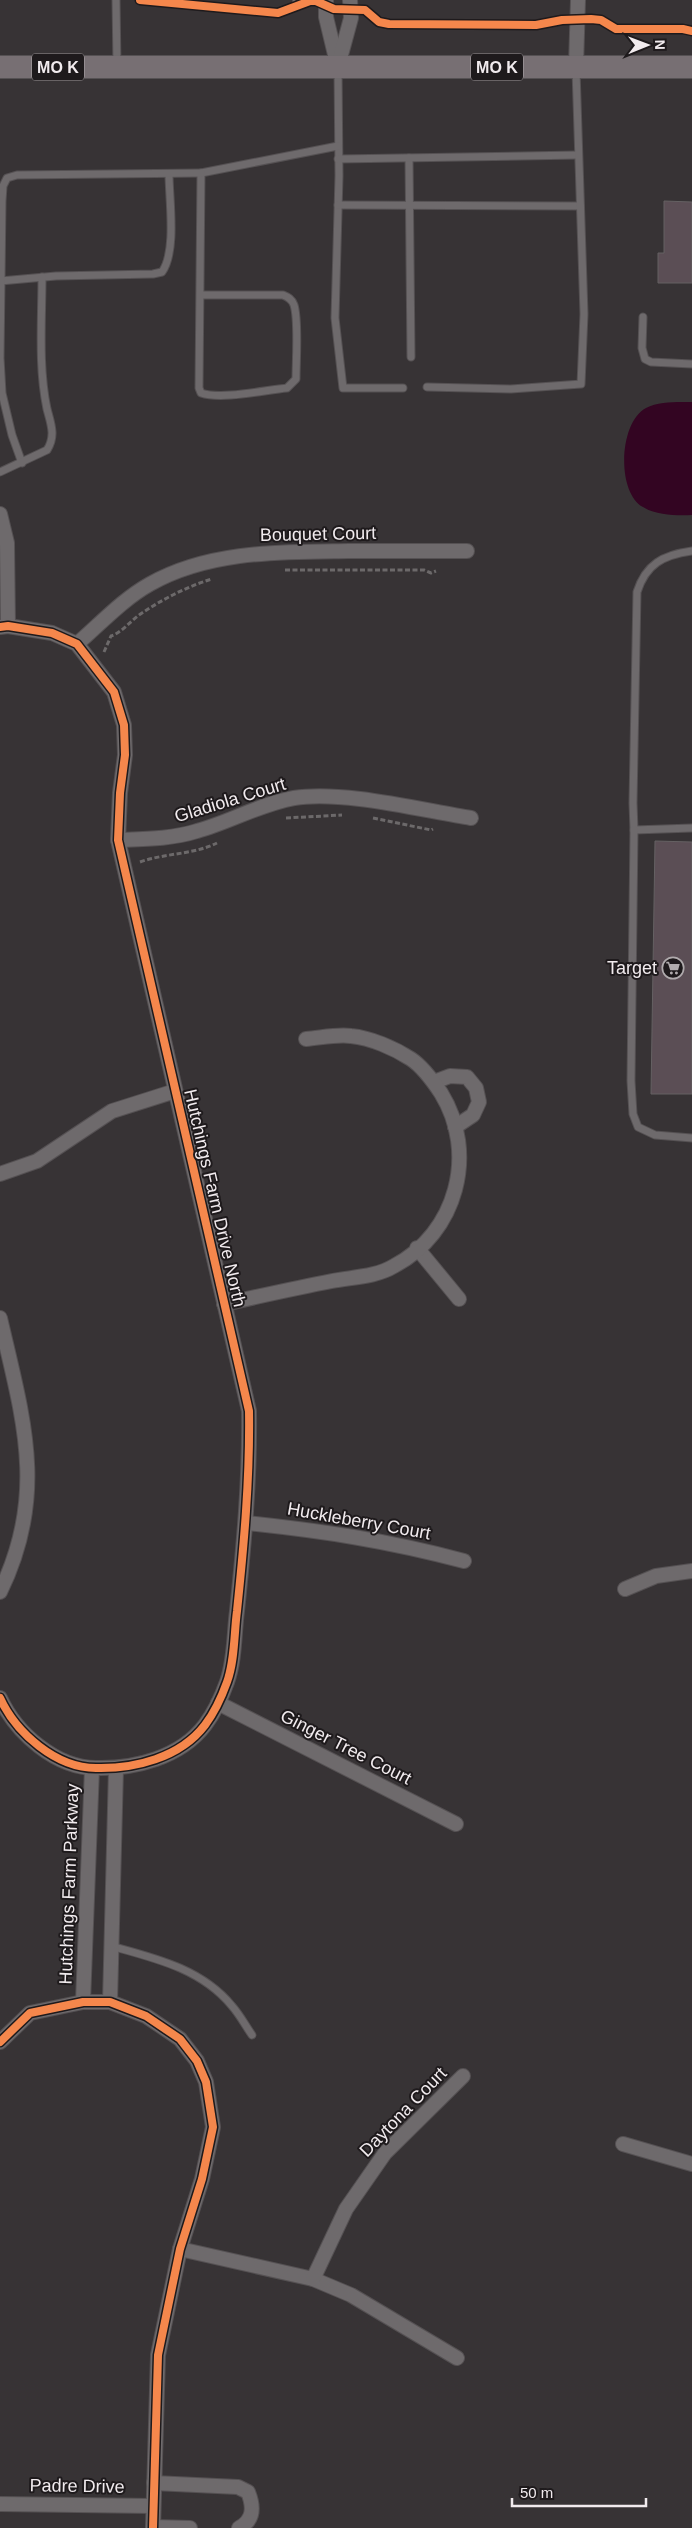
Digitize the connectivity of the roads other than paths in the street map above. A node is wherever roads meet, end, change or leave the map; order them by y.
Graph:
1 (116, 0) edge
2 (350, 0) edge
3 (578, 0) edge
4 (325, 3) edge
5 (0, 66) edge
6 (338, 66) junction
7 (576, 66) junction
8 (117, 67) junction
9 (692, 67) edge
10 (338, 146) junction
11 (578, 154) junction
12 (338, 158) junction
13 (409, 158) junction
14 (169, 174) junction
15 (201, 174) junction
16 (338, 205) junction
17 (580, 206) junction
18 (410, 207) junction
19 (42, 277) junction
20 (0, 281) edge
21 (200, 295) junction
22 (643, 317) dead end
23 (411, 357) dead end
24 (692, 364) edge
25 (427, 387) dead end
26 (403, 388) dead end
27 (22, 463) junction
28 (0, 472) edge
29 (0, 514) edge
30 (467, 551) dead end
31 (692, 551) edge
32 (4, 626) edge
33 (77, 644) junction
34 (471, 818) dead end
35 (692, 828) edge
36 (634, 830) junction
37 (118, 840) junction
38 (306, 1039) dead end
39 (434, 1082) junction
40 (175, 1091) junction
41 (455, 1127) junction
42 (692, 1138) edge
43 (0, 1174) edge
44 (417, 1248) junction
45 (459, 1299) dead end
46 (224, 1304) junction
47 (0, 1318) edge
48 (247, 1523) junction
49 (464, 1561) dead end
50 (692, 1571) edge
51 (626, 1589) dead end
52 (0, 1592) edge
53 (0, 1698) edge
54 (218, 1703) junction
55 (92, 1768) junction
56 (116, 1769) junction
57 (456, 1824) dead end
58 (112, 1946) junction
59 (83, 2002) junction
60 (110, 2002) junction
61 (252, 2035) dead end
62 (0, 2042) edge
63 (463, 2076) dead end
64 (623, 2144) dead end
65 (692, 2164) edge
66 (180, 2249) junction
67 (313, 2279) junction
68 (457, 2358) dead end
69 (154, 2483) junction
70 (0, 2504) edge
71 (153, 2506) junction
72 (153, 2527) edge
73 (190, 2528) edge
74 (238, 2528) edge

1 - 8 lane
2 - 6 street
3 - 7 street
4 - 6 street
5 - 8 main road, MO K
6 - 7 main road, MO K
6 - 8 main road, MO K
6 - 10 lane
7 - 9 main road, MO K
7 - 11 lane
10 - 12 lane
10 - 15 lane
11 - 13 lane
11 - 17 lane
12 - 13 lane
12 - 16 lane
13 - 18 lane
14 - 15 lane
14 - 19 lane
14 - 20 lane
15 - 21 lane
16 - 18 lane
16 - 26 lane
17 - 18 lane
17 - 25 lane
18 - 23 lane
19 - 20 lane
19 - 27 lane
20 - 27 lane
21 - 21 lane
22 - 24 lane
27 - 28 lane
29 - 32 street
30 - 33 street, Bouquet Court
31 - 36 lane
32 - 33 street, Hutchings Farm Drive North
33 - 37 street, Hutchings Farm Drive North
34 - 37 street, Gladiola Court
35 - 36 lane
36 - 42 lane
37 - 40 street, Hutchings Farm Drive North
38 - 39 street
39 - 41 street
39 - 41 street
40 - 43 street
40 - 46 street, Hutchings Farm Drive North
41 - 44 street
44 - 45 street
44 - 46 street
46 - 48 street, Hutchings Farm Drive North
47 - 52 street
48 - 49 street, Huckleberry Court
48 - 54 street, Hutchings Farm Drive North
50 - 51 street
53 - 55 street, Hutchings Farm Drive North
54 - 56 street, Hutchings Farm Drive North
54 - 57 street, Ginger Tree Court
55 - 56 street, Hutchings Farm Drive North
55 - 59 street, Hutchings Farm Parkway
56 - 58 street
58 - 60 street
58 - 61 lane
59 - 60 street
59 - 62 street
60 - 66 street
63 - 67 street, Daytona Court
64 - 65 street
66 - 67 street
66 - 69 street
67 - 68 street
69 - 71 street
69 - 74 street
70 - 71 street, Padre Drive
71 - 72 street
72 - 73 street

